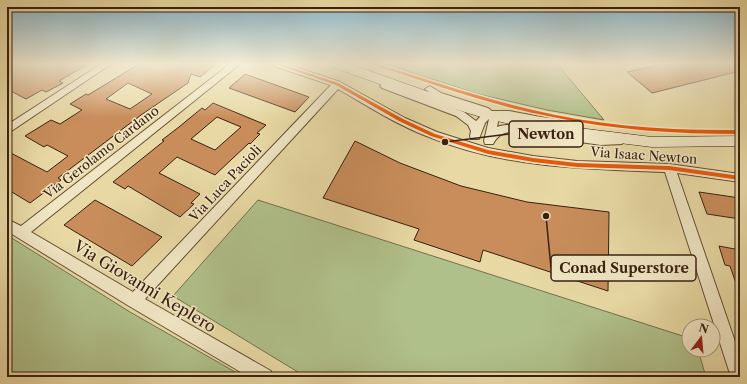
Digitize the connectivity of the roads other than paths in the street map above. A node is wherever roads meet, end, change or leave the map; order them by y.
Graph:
1 (80, 82) edge
2 (213, 82) edge
3 (331, 82) edge
4 (376, 82) edge
5 (391, 82) edge
6 (406, 82) edge
7 (337, 84) junction
8 (430, 89) junction
9 (489, 115) junction
10 (558, 122) junction
11 (7, 130) edge
12 (476, 132) junction
13 (489, 137) junction
14 (634, 141) junction
15 (700, 141) junction
16 (740, 141) edge
17 (469, 147) junction
18 (488, 152) junction
19 (669, 168) junction
20 (740, 178) edge
21 (7, 224) edge
22 (21, 233) junction
23 (134, 301) junction
24 (265, 377) edge
25 (739, 377) edge

1 - 11 street
2 - 22 street, Via Gerolamo Cardano
3 - 7 street, Via Isaac Newton
4 - 12 street
5 - 9 main road
6 - 8 main road
7 - 17 street, Via Isaac Newton
7 - 23 street, Via Luca Pacioli
8 - 9 street
8 - 10 main road
9 - 10 street
9 - 12 street
9 - 13 street
9 - 14 main road
10 - 15 main road
12 - 17 street
13 - 14 street
13 - 18 street
14 - 15 main road
15 - 16 main road
17 - 18 street, Via Isaac Newton
18 - 19 street, Via Isaac Newton
19 - 20 street, Via Isaac Newton
19 - 25 street
21 - 22 street, Via Giovanni Keplero
22 - 23 street, Via Giovanni Keplero
23 - 24 street, Via Giovanni Keplero

